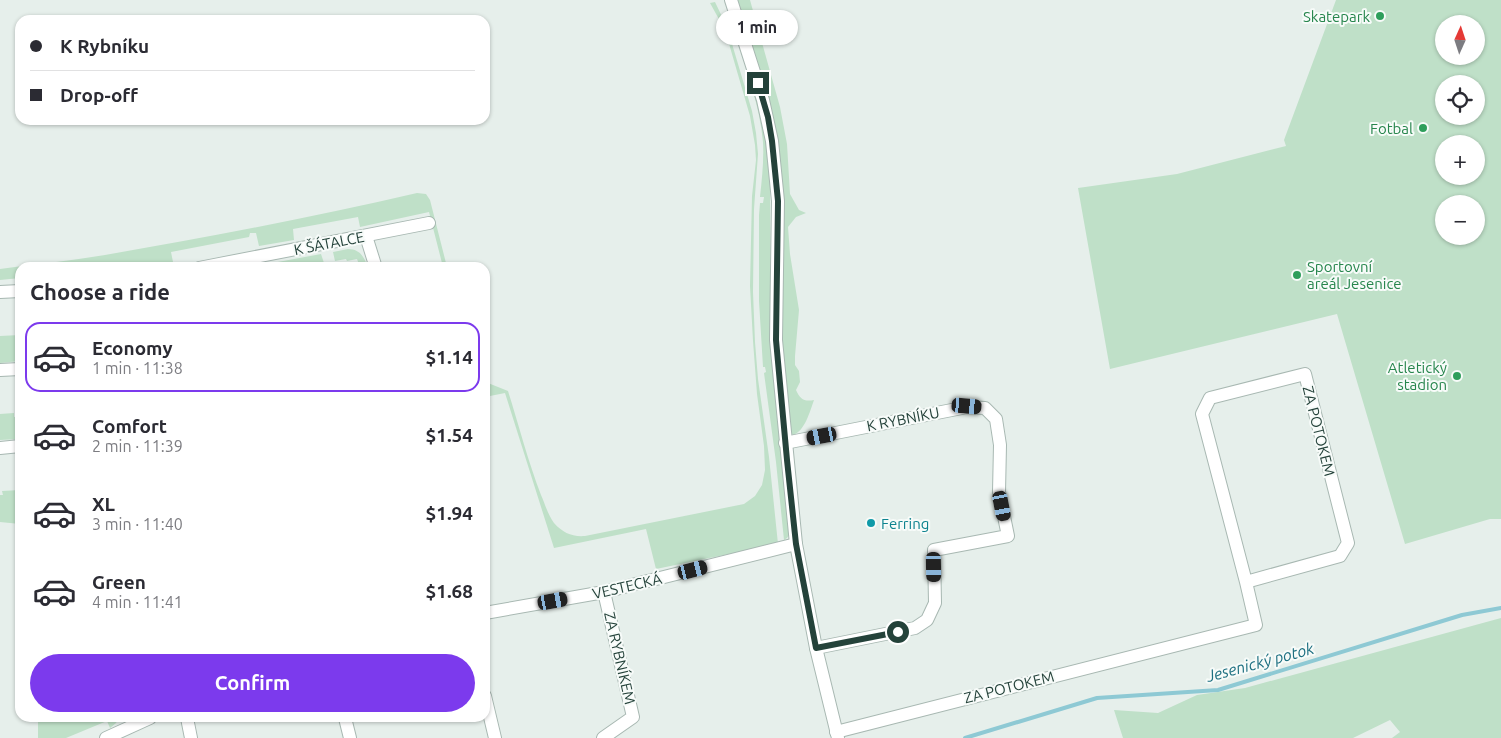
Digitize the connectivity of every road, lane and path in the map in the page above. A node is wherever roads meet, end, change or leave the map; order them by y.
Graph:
1 (731, 0) edge
2 (429, 223) dead end
3 (366, 236) junction
4 (250, 262) edge
5 (374, 262) edge
6 (15, 291) edge
7 (0, 292) edge
8 (15, 369) edge
9 (0, 370) edge
10 (785, 443) junction
11 (15, 446) edge
12 (0, 448) edge
13 (796, 544) junction
14 (1246, 582) junction
15 (604, 592) junction
16 (490, 612) edge
17 (816, 648) junction
18 (490, 715) edge
19 (131, 722) edge
20 (188, 722) edge
21 (346, 722) edge
22 (837, 735) edge
23 (106, 738) edge
24 (191, 738) edge
25 (350, 738) edge
26 (496, 738) edge
27 (603, 738) edge

1 - 10 street
2 - 3 street, K ŠÁTALCE
3 - 4 street, K ŠÁTALCE
3 - 5 street
6 - 7 street
8 - 9 street
10 - 13 street
10 - 17 street, K RYBNÍKU
11 - 12 street
13 - 15 street, VESTECKÁ
13 - 17 street
14 - 14 street, ZA POTOKEM
14 - 22 street, ZA POTOKEM
15 - 16 street, VESTECKÁ
15 - 27 street, ZA RYBNÍKEM
17 - 22 street
18 - 26 street
19 - 23 street
20 - 24 street
21 - 25 street

